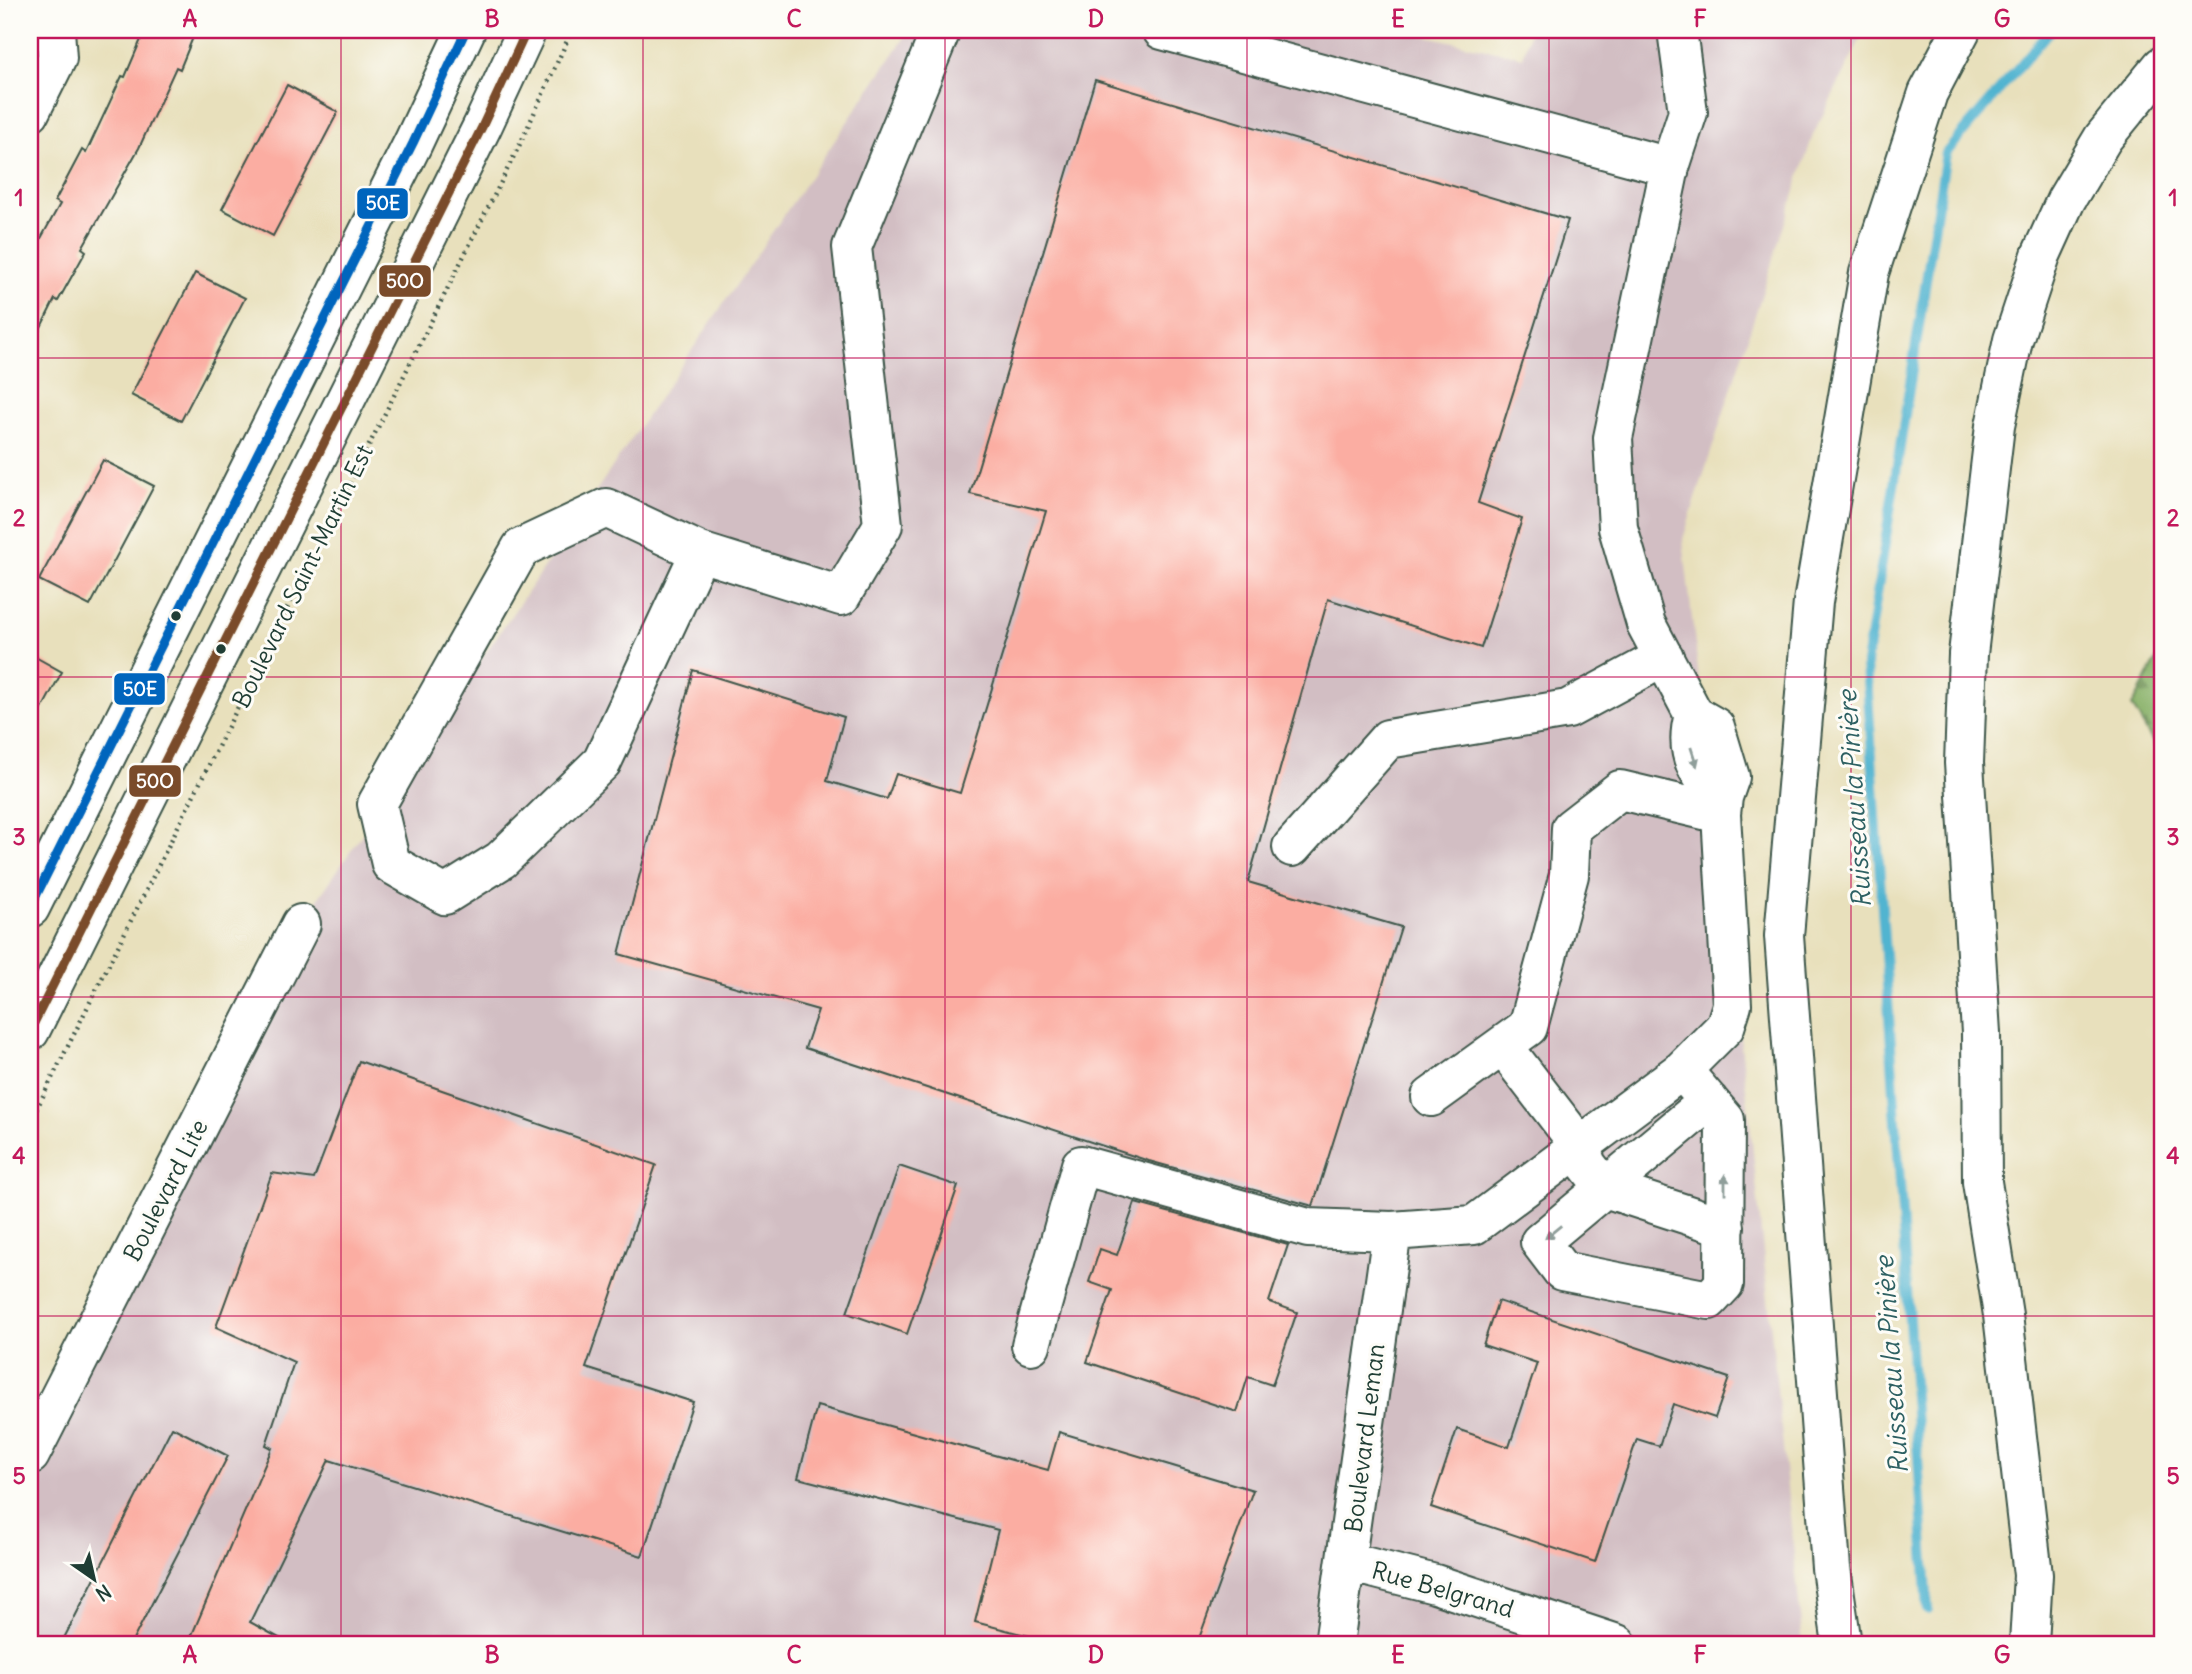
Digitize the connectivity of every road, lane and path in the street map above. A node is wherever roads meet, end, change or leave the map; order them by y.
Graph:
1 (55, 30) edge
2 (466, 30) edge
3 (527, 30) edge
4 (572, 30) edge
5 (941, 30) edge
6 (1161, 30) edge
7 (1677, 30) edge
8 (1962, 30) edge
9 (2162, 66) edge
10 (30, 112) edge
11 (1670, 167) junction
12 (700, 552) junction
13 (1664, 657) junction
14 (1722, 805) junction
15 (1292, 846) dead end
16 (30, 908) edge
17 (301, 923) dead end
18 (30, 1031) edge
19 (1503, 1046) junction
20 (1682, 1070) junction
21 (1431, 1097) dead end
22 (1709, 1101) junction
23 (30, 1122) edge
24 (1580, 1146) junction
25 (1605, 1188) junction
26 (1725, 1227) junction
27 (1392, 1231) junction
28 (1031, 1345) dead end
29 (30, 1455) edge
30 (1348, 1562) junction
31 (1335, 1644) edge
32 (1617, 1644) edge
33 (1842, 1644) edge
34 (2029, 1644) edge

1 - 10 main road
2 - 16 main road
3 - 18 main road, Boulevard Saint-Martin Est
4 - 23 path, Boulevard Saint-Martin Est
5 - 12 main road
6 - 11 main road
7 - 11 main road
8 - 33 main road
9 - 34 main road
11 - 13 main road
12 - 12 main road
13 - 14 main road
13 - 15 main road
14 - 19 main road
14 - 20 main road
17 - 29 main road, Boulevard Lite
19 - 21 main road
19 - 24 main road
20 - 22 main road
20 - 24 main road
22 - 25 main road
26 -> 22 main road
24 - 25 main road
24 - 27 main road
25 - 26 main road
25 -> 26 main road
27 - 28 main road
27 - 30 main road, Boulevard Leman
30 - 31 main road, Boulevard Leman
30 - 32 main road, Rue Belgrand

